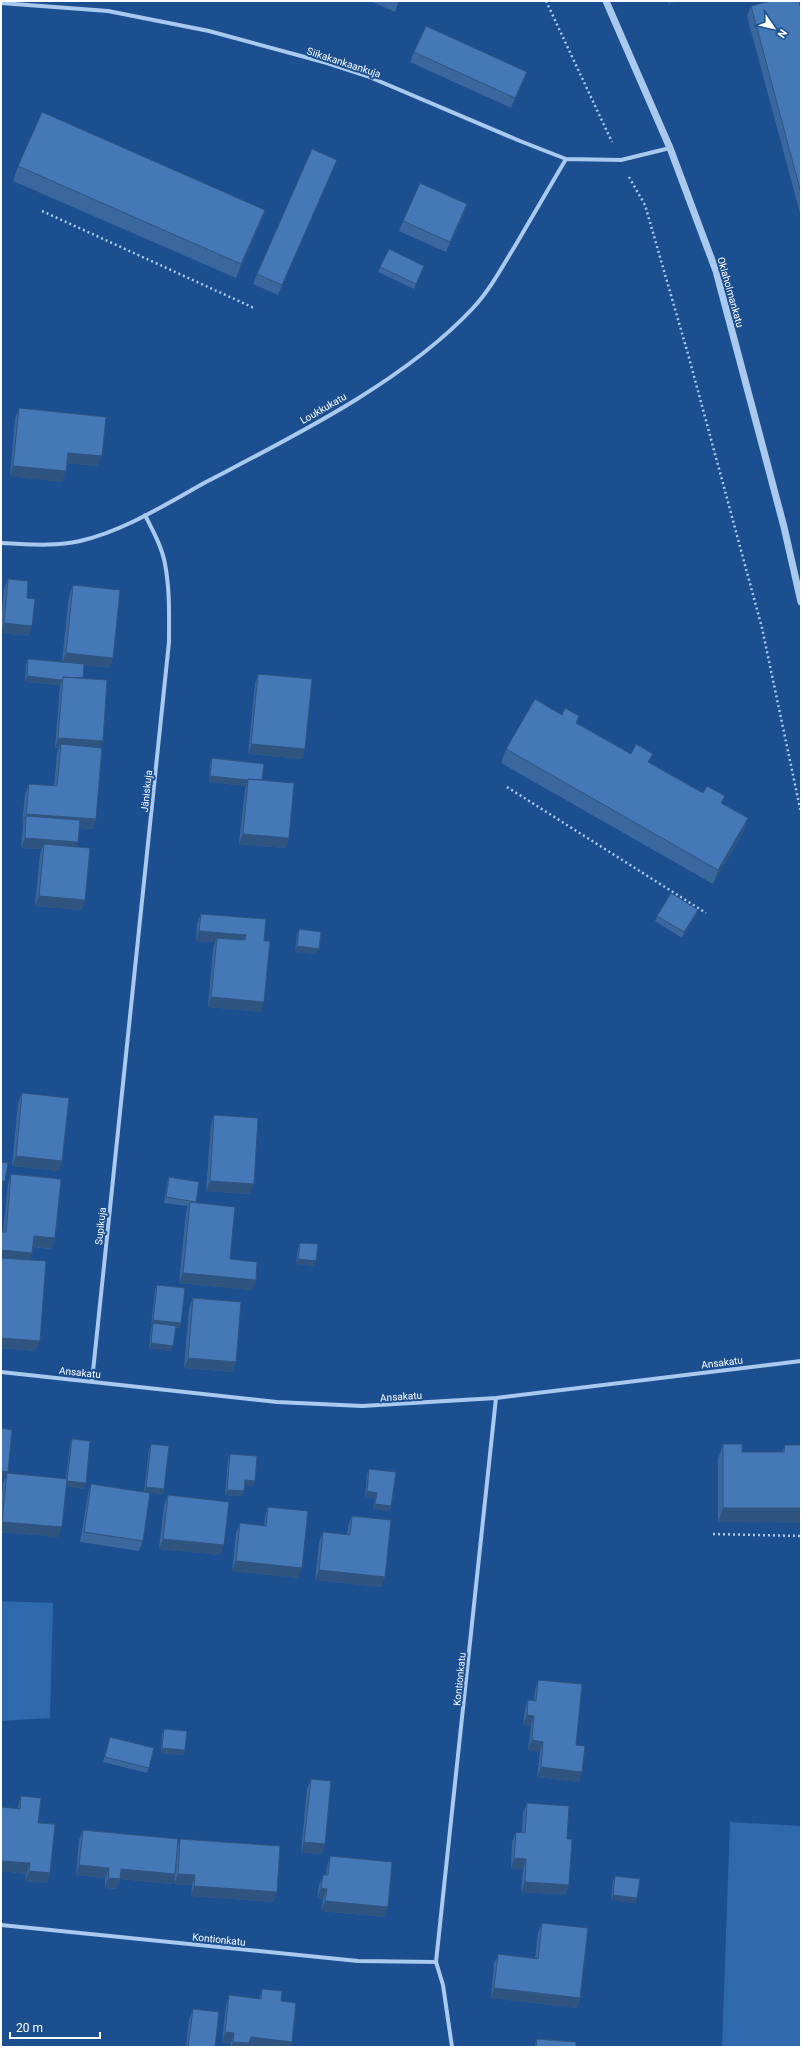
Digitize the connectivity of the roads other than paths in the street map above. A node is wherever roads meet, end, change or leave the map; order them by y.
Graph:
1 (606, 1) edge
2 (1, 3) edge
3 (670, 148) junction
4 (566, 159) junction
5 (145, 515) junction
6 (1, 543) edge
7 (801, 602) edge
8 (123, 1073) joint
9 (801, 1361) edge
10 (1, 1372) edge
11 (92, 1381) junction
12 (496, 1398) junction
13 (1, 1925) edge
14 (436, 1962) junction
15 (452, 2047) edge

1 - 3 street, Oklaholmankatu
2 - 4 street, Siikakankaankuja
3 - 4 street, Siikakankaankuja
3 - 7 street, Oklaholmankatu
4 - 5 street, Loukkukatu
5 - 6 street, Loukkukatu
5 - 8 street, Jäniskuja
8 - 11 street, Supikuja
9 - 12 street, Ansakatu
10 - 11 street, Ansakatu
11 - 12 street, Ansakatu
12 - 14 street, Kontionkatu
13 - 14 street, Kontionkatu
14 - 15 street, Kontionkatu

